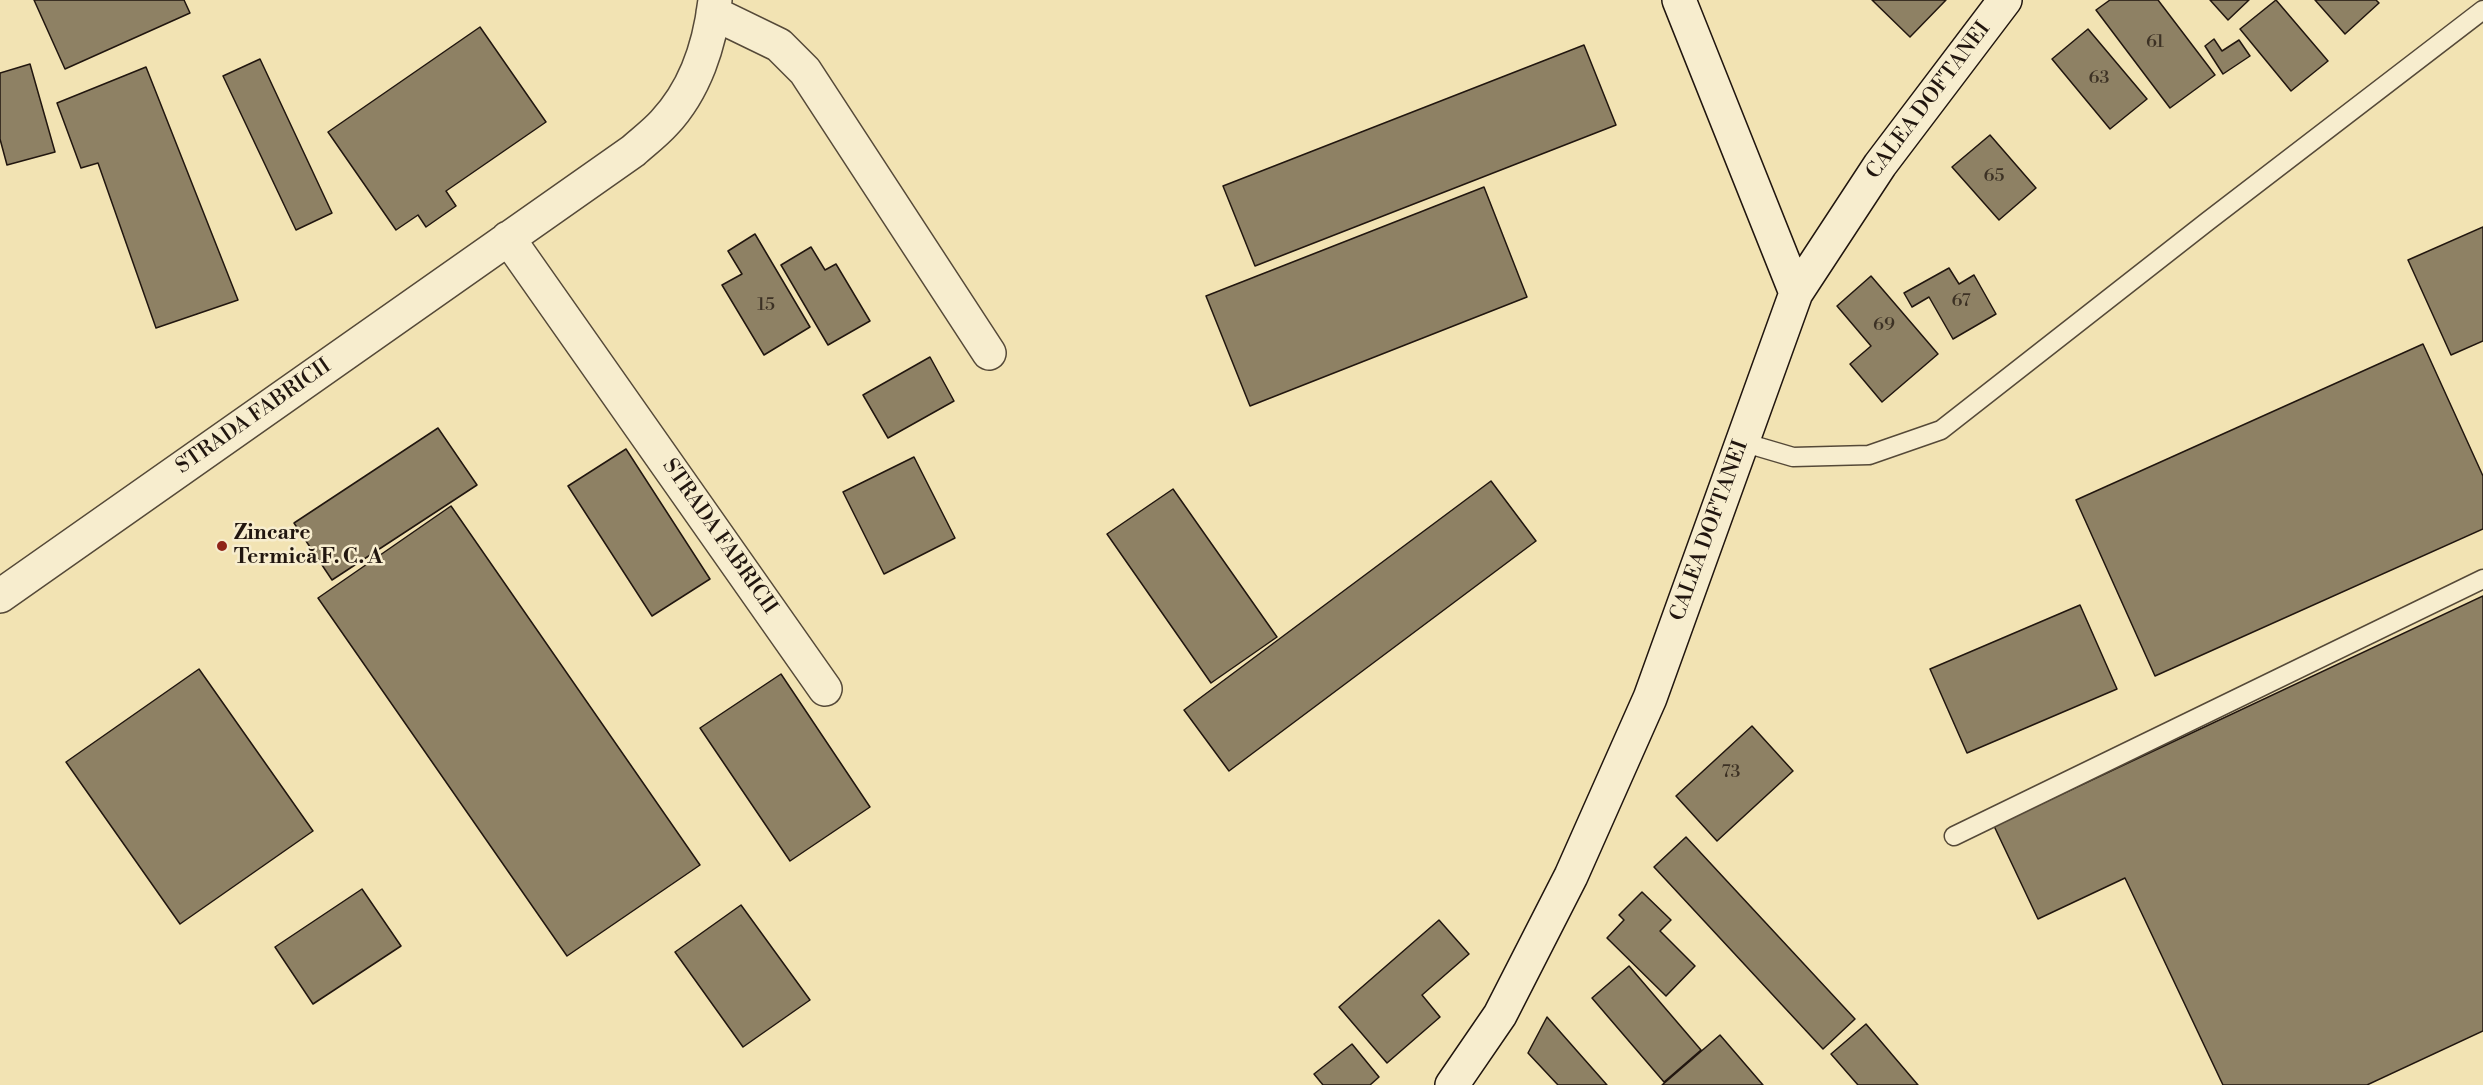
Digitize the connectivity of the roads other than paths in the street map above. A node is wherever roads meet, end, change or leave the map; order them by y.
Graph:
1 (1679, 0) edge
2 (2005, 0) edge
3 (714, 7) edge
4 (2483, 10) edge
5 (508, 238) junction
6 (1796, 293) junction
7 (989, 353) dead end
8 (1742, 442) junction
9 (2483, 579) edge
10 (0, 596) edge
11 (825, 689) dead end
12 (1954, 836) dead end
13 (1452, 1085) edge

1 - 6 street
2 - 6 street, CALEA DOFTANEI
3 - 5 street, STRADA FABRICII
3 - 7 street, STRADA FABRICII
4 - 8 lane
5 - 10 street, STRADA FABRICII
5 - 11 street, STRADA FABRICII
6 - 8 street, CALEA DOFTANEI
8 - 13 street, CALEA DOFTANEI
9 - 12 lane

